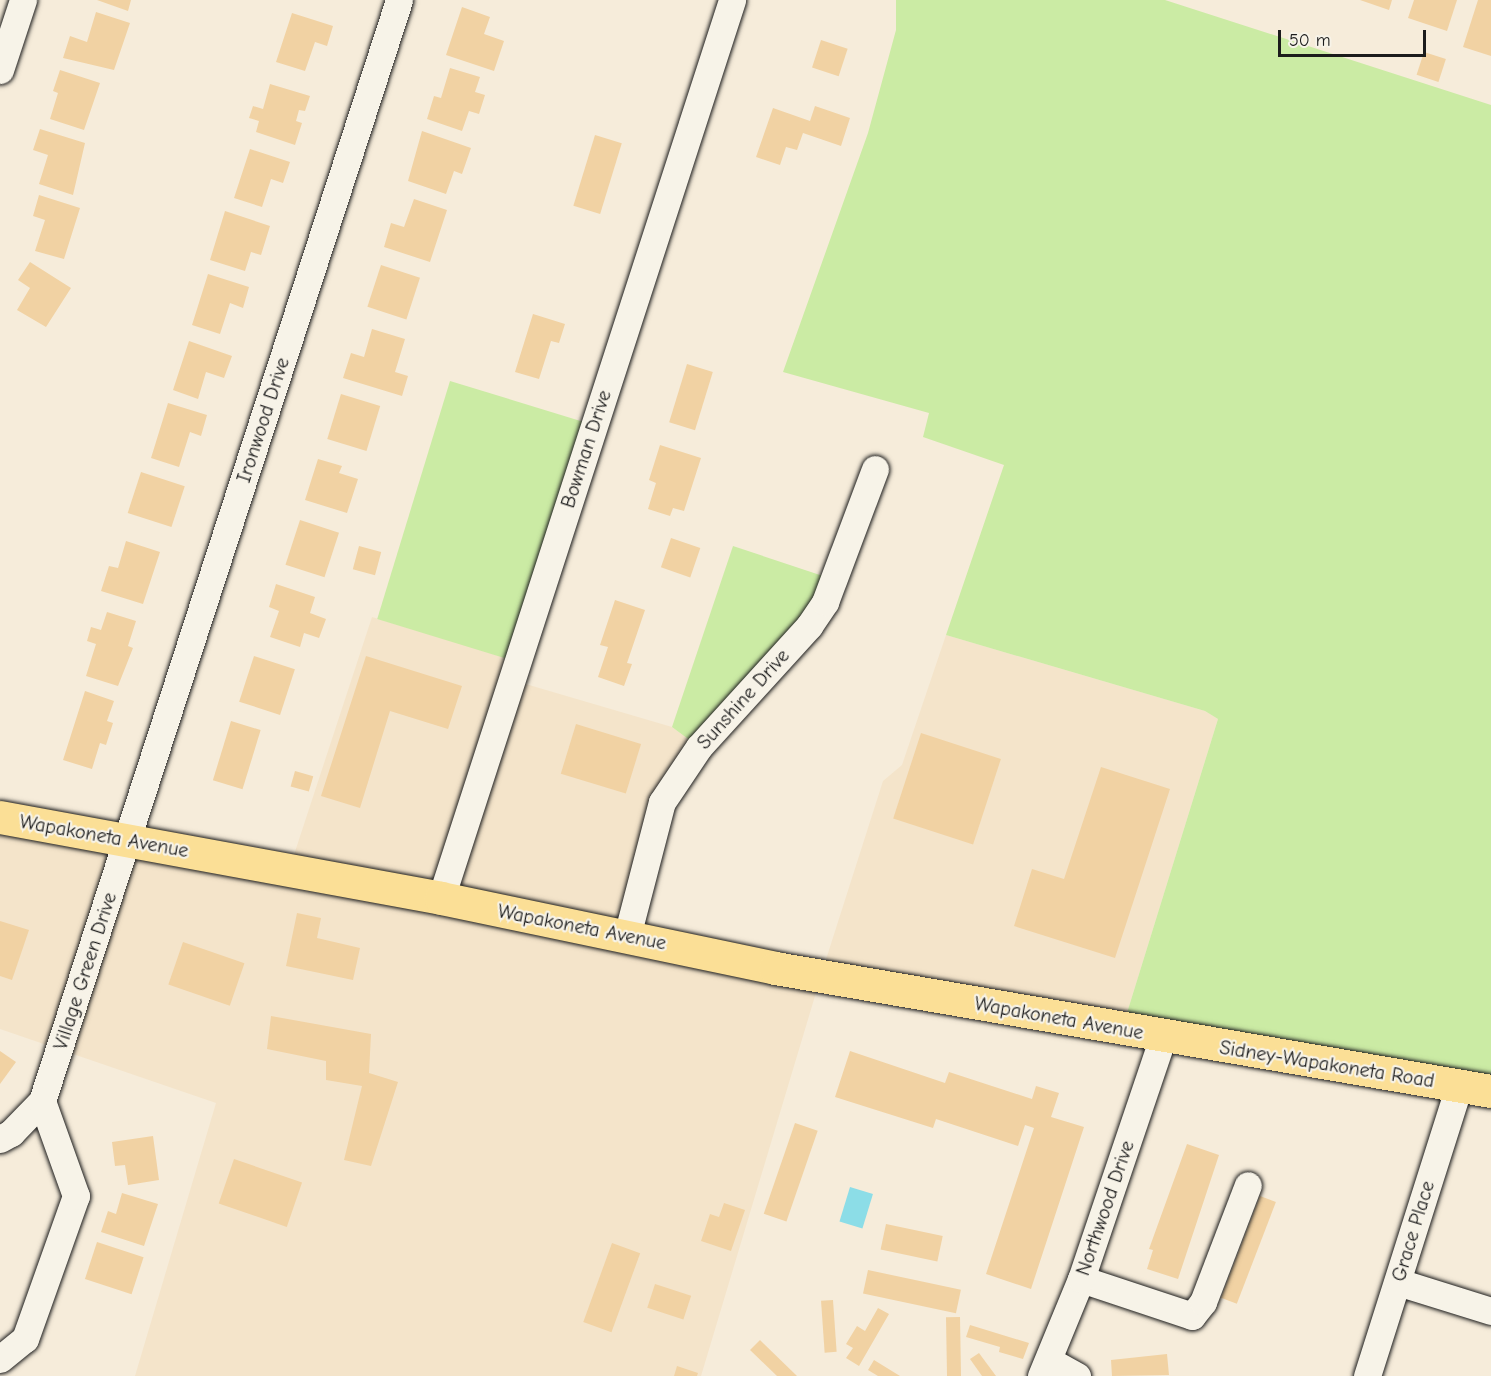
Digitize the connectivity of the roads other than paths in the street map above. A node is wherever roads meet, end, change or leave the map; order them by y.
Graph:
1 (23, 0) edge
2 (399, 0) edge
3 (732, 0) edge
4 (0, 70) edge
5 (875, 469) dead end
6 (0, 817) edge
7 (128, 841) junction
8 (441, 898) junction
9 (627, 936) junction
10 (1163, 1036) junction
11 (1459, 1086) junction
12 (1491, 1091) edge
13 (42, 1101) junction
14 (0, 1139) edge
15 (1248, 1185) dead end
16 (1081, 1279) junction
17 (1398, 1282) junction
18 (1491, 1311) edge
19 (0, 1359) edge
20 (1046, 1368) edge
21 (1077, 1376) edge
22 (1367, 1376) edge

1 - 4 street
2 - 7 street, Ironwood Drive
3 - 8 street, Bowman Drive
5 - 9 street, Sunshine Drive
6 - 7 main road, Wapakoneta Avenue
7 - 8 main road, Wapakoneta Avenue
7 - 13 street, Village Green Drive
8 - 9 main road, Wapakoneta Avenue
9 - 10 main road, Wapakoneta Avenue
10 - 11 main road, Sidney-Wapakoneta Road
10 - 16 street, Northwood Drive
11 - 12 main road, Sidney-Wapakoneta Road
11 - 17 street, Grace Place
13 - 14 street, Village Green Drive
13 - 19 street
15 - 16 street
16 - 20 street, Northwood Drive
17 - 18 street
17 - 22 street, Grace Place
20 - 21 street

